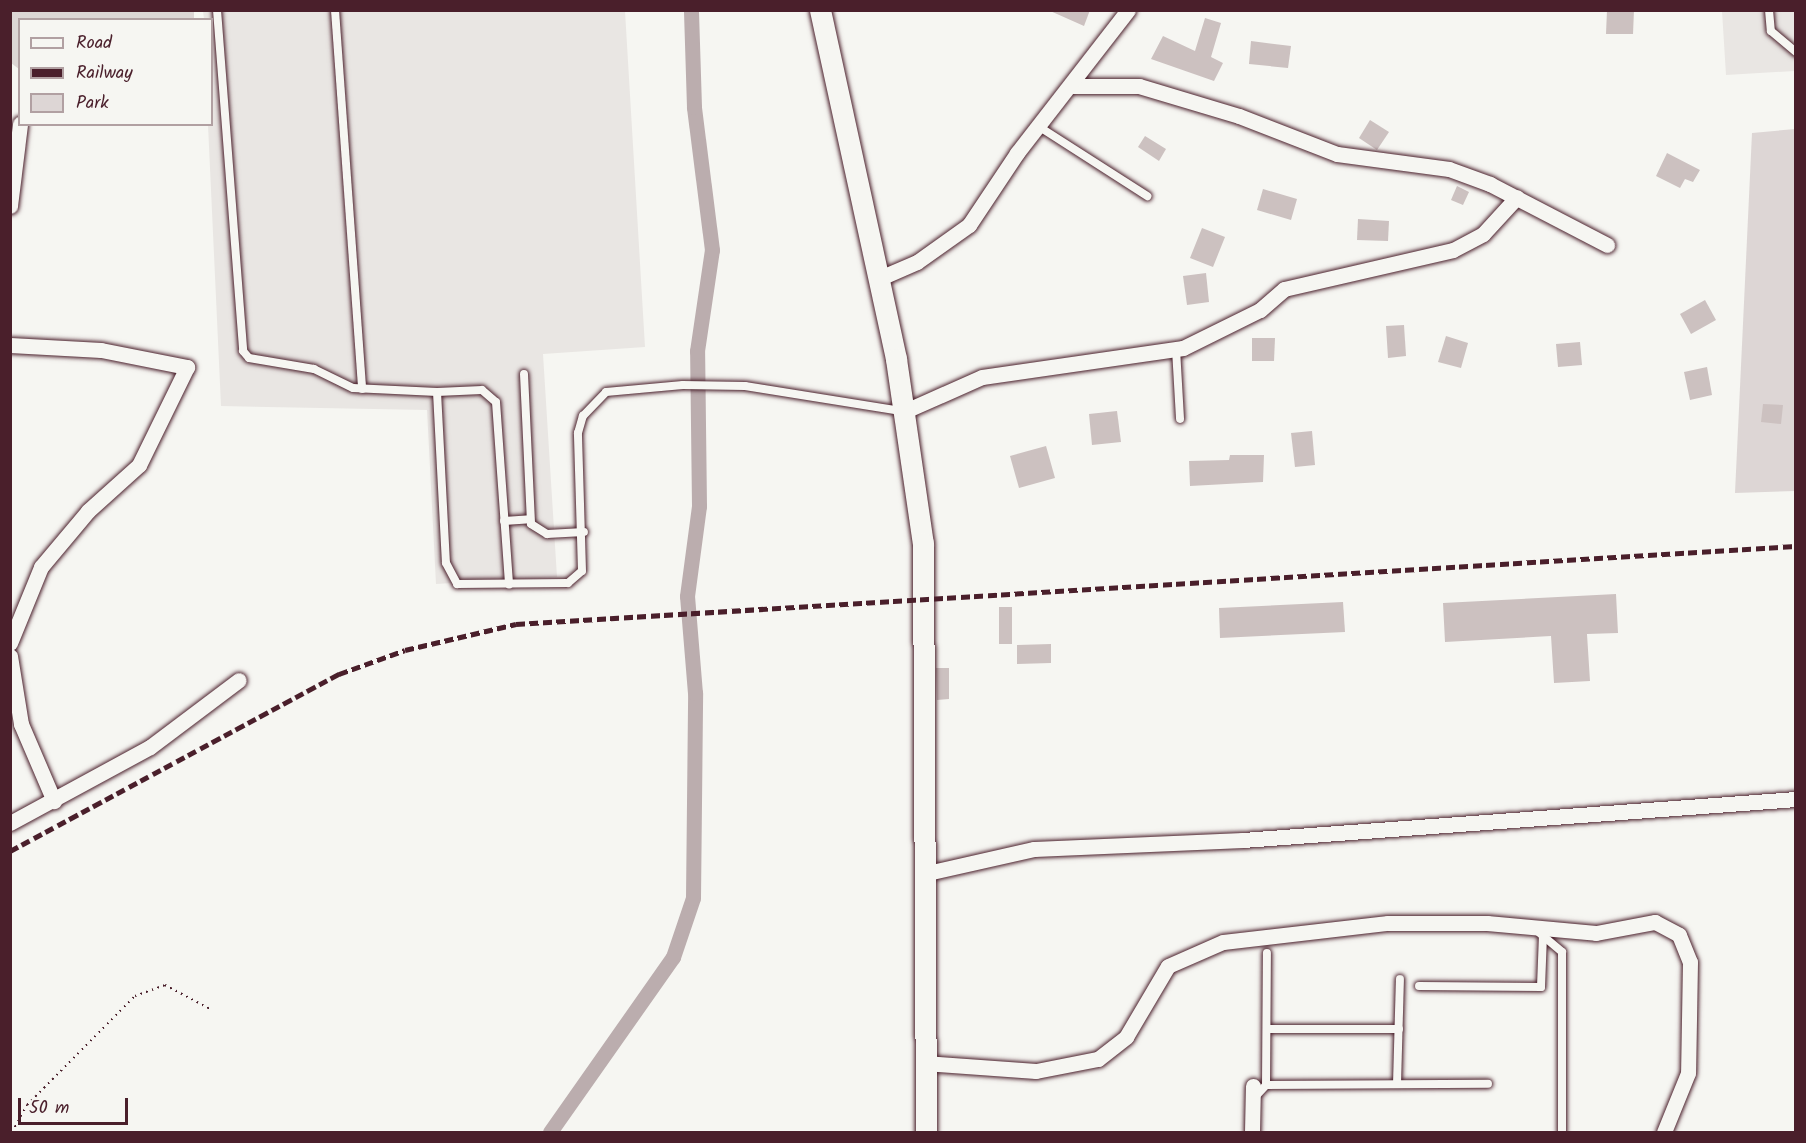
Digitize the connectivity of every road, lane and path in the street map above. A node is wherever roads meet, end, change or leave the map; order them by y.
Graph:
1 (217, 10) edge
2 (335, 10) edge
3 (820, 10) edge
4 (1128, 10) edge
5 (1769, 10) edge
6 (1796, 52) edge
7 (1072, 86) junction
8 (20, 126) edge
9 (1038, 126) junction
10 (1147, 196) dead end
11 (1517, 198) junction
12 (10, 206) edge
13 (1608, 245) dead end
14 (880, 278) junction
15 (10, 345) edge
16 (1176, 349) junction
17 (524, 374) dead end
18 (362, 389) junction
19 (437, 392) junction
20 (903, 412) junction
21 (1180, 419) dead end
22 (530, 519) junction
23 (504, 521) junction
24 (584, 532) junction
25 (509, 585) junction
26 (10, 643) edge
27 (11, 658) edge
28 (239, 680) dead end
29 (1796, 799) edge
30 (54, 801) junction
31 (10, 823) edge
32 (922, 874) junction
33 (1538, 932) junction
34 (1267, 953) dead end
35 (1400, 979) dead end
36 (1419, 986) dead end
37 (212, 1010) dead end
38 (1267, 1029) junction
39 (1399, 1029) junction
40 (924, 1063) junction
41 (1397, 1084) junction
42 (1488, 1084) dead end
43 (1257, 1090) junction
44 (12, 1132) edge
45 (926, 1132) edge
46 (1252, 1132) edge
47 (1562, 1132) edge
48 (1664, 1132) edge

1 - 18 lane
2 - 18 lane
3 - 14 main road
4 - 7 street
5 - 6 lane
7 - 9 street
7 - 11 street
8 - 12 street
9 - 10 lane
9 - 14 street
11 - 13 street
11 - 16 street
14 - 20 main road
15 - 26 street
16 - 20 street
16 - 21 lane
17 - 22 lane
18 - 19 lane
19 - 23 lane
19 - 25 lane
20 - 24 lane
20 - 32 main road
22 - 23 lane
22 - 24 lane
23 - 25 lane
24 - 25 lane
27 - 30 street
28 - 30 street
29 - 32 street
30 - 31 street
32 - 40 main road
33 - 36 lane
33 - 40 street
33 - 47 lane
33 - 48 street
34 - 38 lane
35 - 39 lane
37 - 44 path
38 - 39 lane
38 - 43 lane
39 - 41 lane
40 - 45 main road
41 - 42 lane
41 - 43 lane
43 - 46 street

